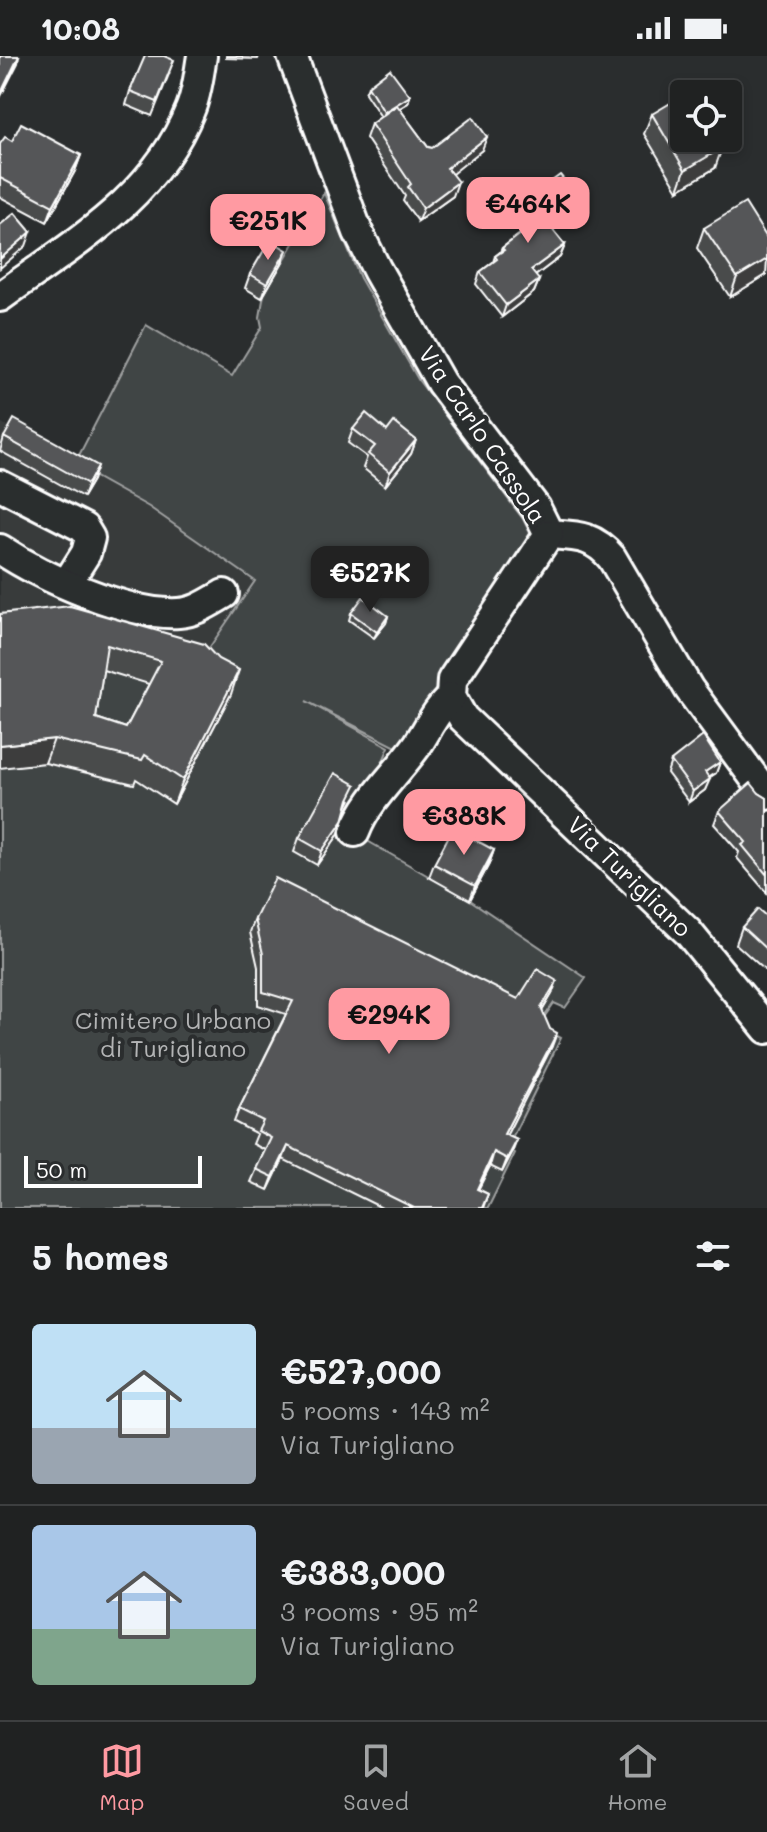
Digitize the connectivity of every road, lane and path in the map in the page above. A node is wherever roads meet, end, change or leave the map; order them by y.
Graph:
1 (202, 56) edge
2 (292, 56) edge
3 (0, 297) edge
4 (0, 485) edge
5 (549, 534) junction
6 (0, 549) edge
7 (67, 583) junction
8 (224, 594) dead end
9 (451, 697) junction
10 (767, 795) edge
11 (355, 832) dead end
12 (767, 1029) edge

1 - 3 street
2 - 5 street, Via Carlo Cassola
4 - 7 street
5 - 9 street
5 - 10 street, Via Carlo Cassola
6 - 7 street
7 - 8 street
9 - 11 street
9 - 12 street, Via Turigliano

